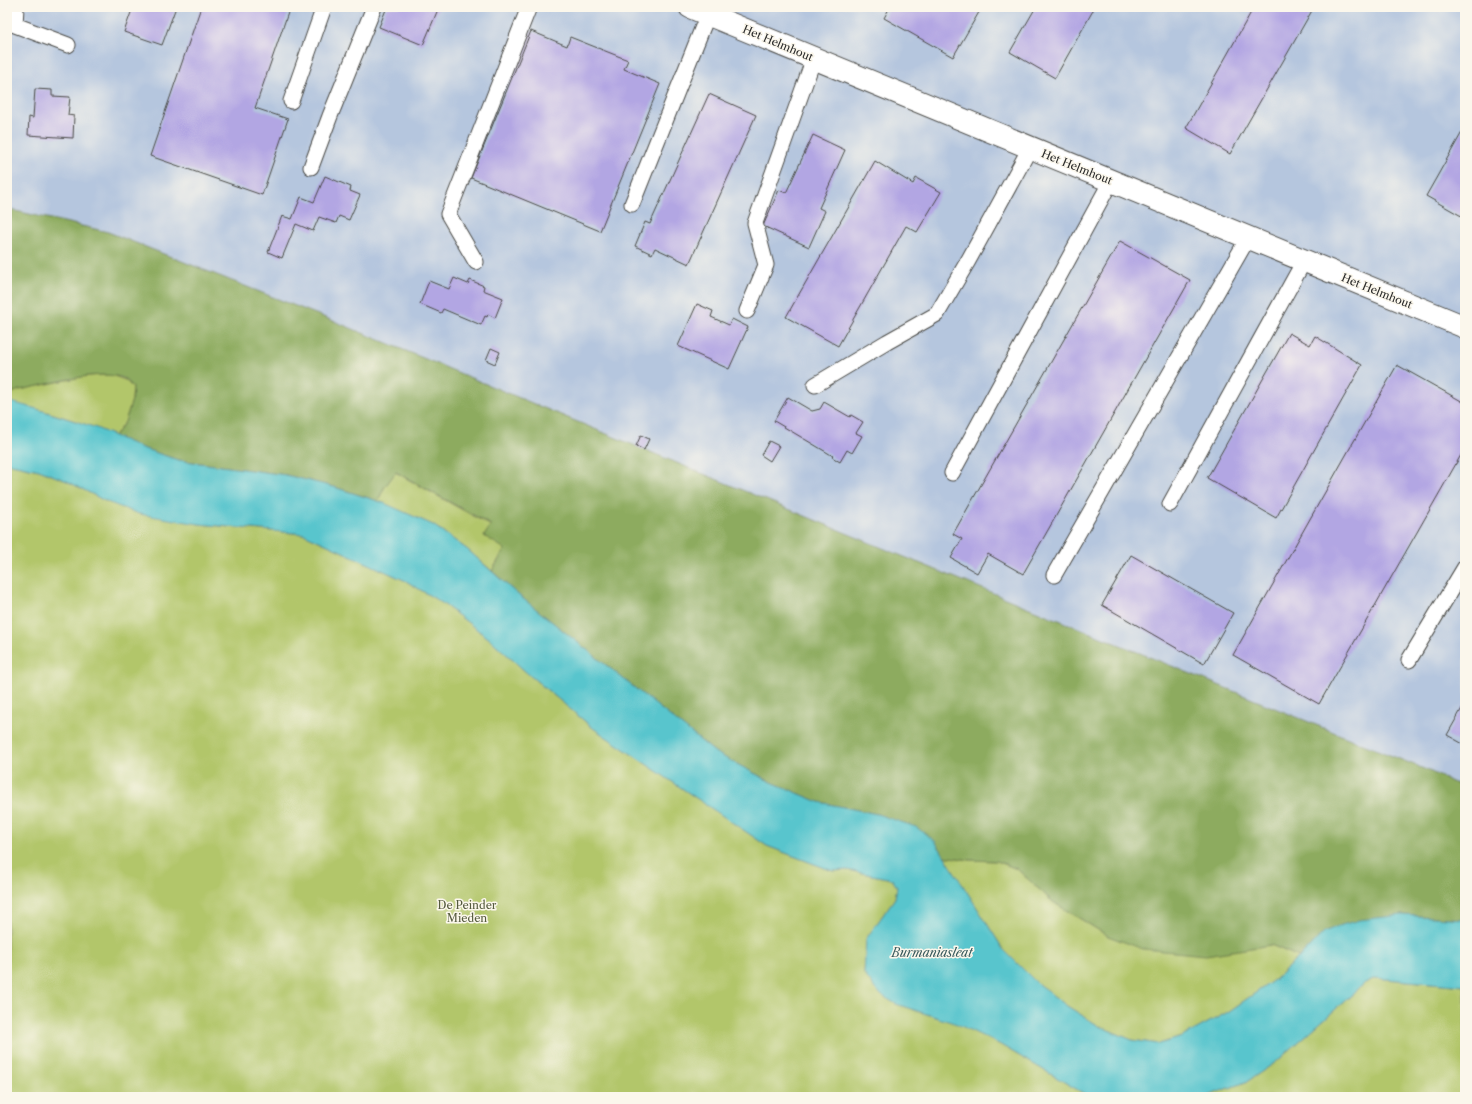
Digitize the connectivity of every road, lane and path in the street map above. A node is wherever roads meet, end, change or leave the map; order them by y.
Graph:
1 (16, 7) edge
2 (324, 7) edge
3 (374, 7) edge
4 (529, 7) edge
5 (699, 11) edge
6 (68, 44) dead end
7 (814, 58) junction
8 (291, 101) dead end
9 (1030, 148) junction
10 (311, 167) dead end
11 (1111, 181) junction
12 (632, 204) dead end
13 (1248, 238) junction
14 (1304, 261) junction
15 (476, 262) dead end
16 (747, 311) dead end
17 (1465, 327) edge
18 (815, 385) dead end
19 (952, 473) dead end
20 (1170, 504) dead end
21 (1465, 567) edge
22 (1054, 575) dead end
23 (1409, 660) dead end

1 - 6 lane
2 - 8 lane
3 - 10 lane
4 - 15 lane
5 - 7 street, Het Helmhout
5 - 12 lane
7 - 9 street, Het Helmhout
7 - 16 lane
9 - 11 street, Het Helmhout
9 - 18 lane
11 - 13 street, Het Helmhout
11 - 19 lane
13 - 14 street, Het Helmhout
13 - 22 lane
14 - 17 street, Het Helmhout
14 - 20 lane
21 - 23 lane

